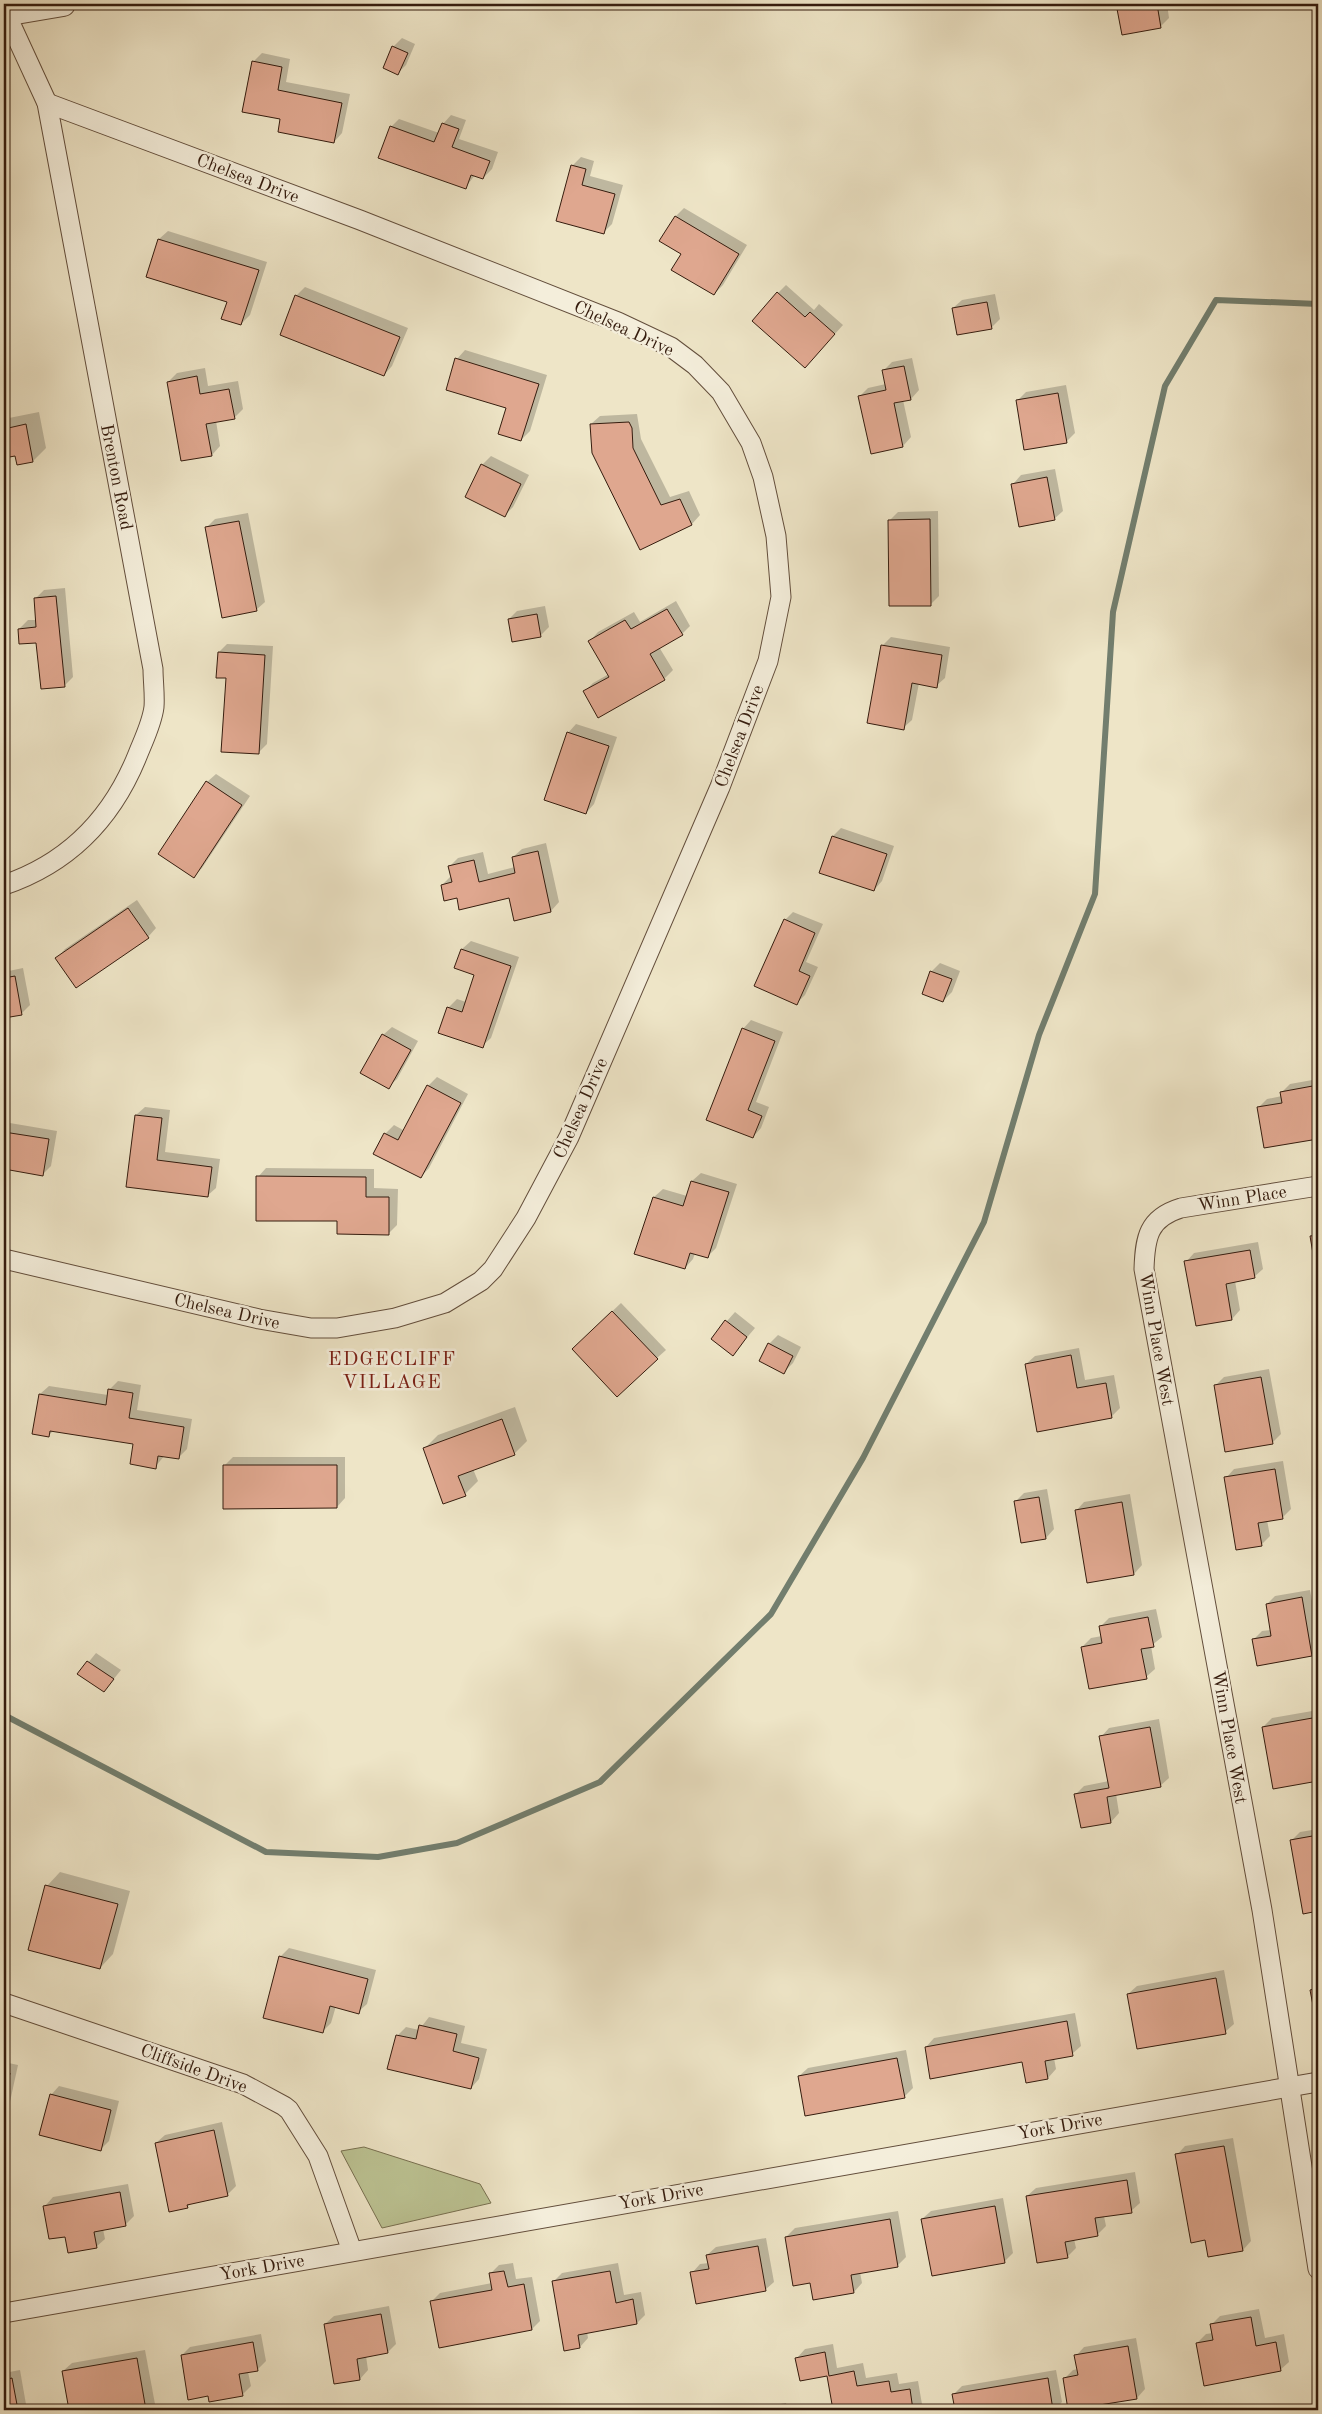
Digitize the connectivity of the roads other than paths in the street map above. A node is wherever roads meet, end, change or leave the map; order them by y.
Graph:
1 (63, 4) edge
2 (5, 14) edge
3 (47, 103) junction
4 (4, 885) edge
5 (1318, 1186) edge
6 (1166, 1213) joint
7 (4, 1258) edge
8 (4, 2003) edge
9 (1318, 2082) edge
10 (1291, 2086) junction
11 (352, 2252) junction
12 (1318, 2269) edge
13 (4, 2313) edge

1 - 2 street
2 - 3 street, Brenton Road
3 - 4 street, Brenton Road
3 - 7 street, Chelsea Drive
5 - 6 street, Winn Place
6 - 10 street, Winn Place West
8 - 11 street, Cliffside Drive
9 - 10 street, York Drive
10 - 11 street, York Drive
10 - 12 street, Winn Place West
11 - 13 street, York Drive

